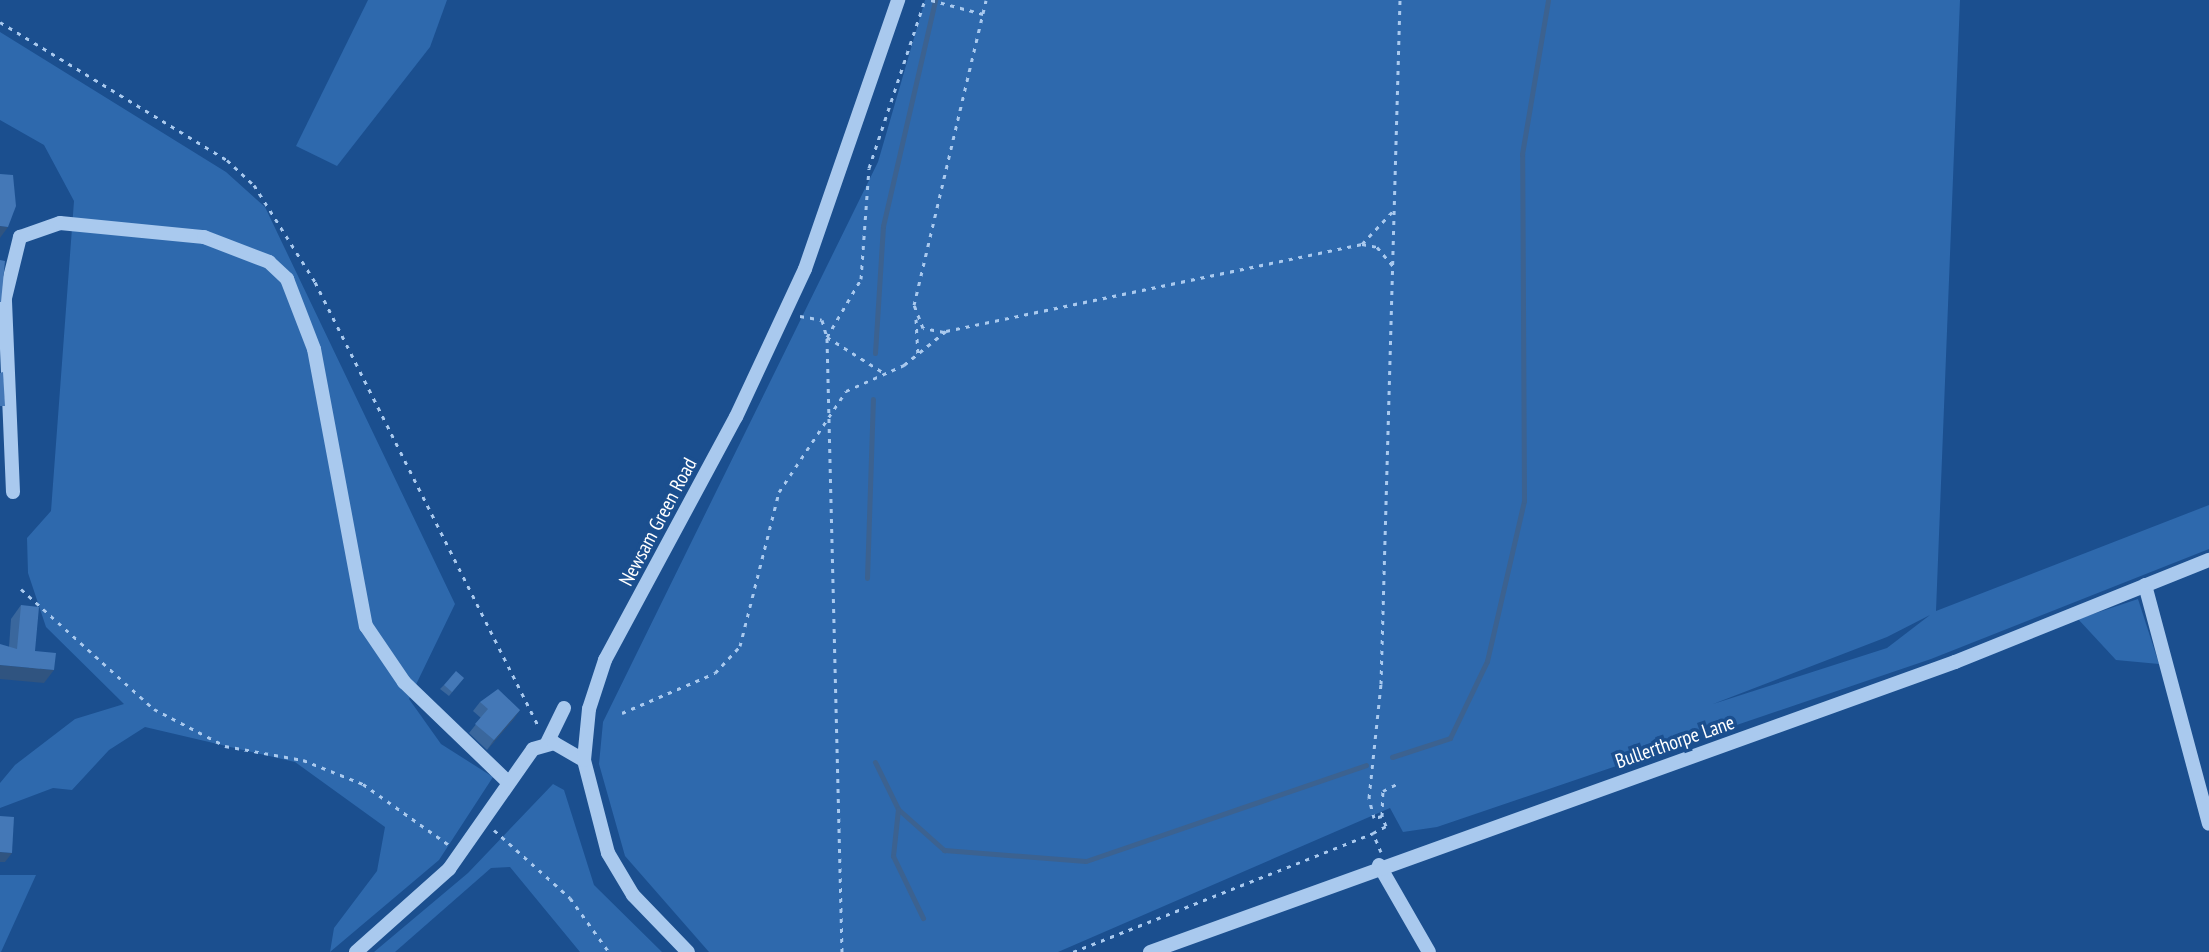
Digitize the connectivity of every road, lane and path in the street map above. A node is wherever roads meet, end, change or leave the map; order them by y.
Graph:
1 (898, 0) edge
2 (925, 0) edge
3 (931, 0) edge
4 (986, 0) edge
5 (1400, 0) edge
6 (983, 14) junction
7 (1395, 209) junction
8 (1362, 244) junction
9 (1393, 267) junction
10 (784, 314) junction
11 (916, 319) junction
12 (946, 331) junction
13 (827, 337) junction
14 (918, 357) junction
15 (884, 373) junction
16 (825, 412) junction
17 (13, 492) dead end
18 (2209, 560) edge
19 (2145, 585) junction
20 (21, 589) dead end
21 (564, 708) dead end
22 (622, 713) dead end
23 (547, 743) junction
24 (584, 760) junction
25 (507, 781) junction
26 (1397, 784) dead end
27 (1382, 816) junction
28 (482, 819) junction
29 (2209, 824) edge
30 (1373, 833) junction
31 (460, 853) junction
32 (1382, 864) junction
33 (356, 952) edge
34 (609, 952) edge
35 (688, 952) edge
36 (842, 952) edge
37 (1073, 952) edge
38 (1150, 952) edge
39 (1429, 952) edge

1 - 10 street, Newsam Green Road
2 - 13 path
3 - 6 path
4 - 6 path
5 - 7 path
6 - 11 path
7 - 8 path
7 - 9 path
8 - 9 path
8 - 12 path
9 - 27 path
10 - 13 path
10 - 24 street, Newsam Green Road
11 - 12 path
11 - 14 path
12 - 14 path
13 - 15 path
13 - 16 path
14 - 15 path
15 - 16 path
16 - 22 path
16 - 36 path
17 - 25 street
18 - 19 street, Bullerthorpe Lane
19 - 29 street
19 - 32 street, Bullerthorpe Lane
20 - 31 path
21 - 23 street
23 - 24 street
23 - 25 street
24 - 35 street
25 - 28 street
26 - 27 path
27 - 30 path
28 - 31 street
28 - 34 path
30 - 32 path
30 - 37 path
31 - 33 street
32 - 38 street, Bullerthorpe Lane
32 - 39 street

